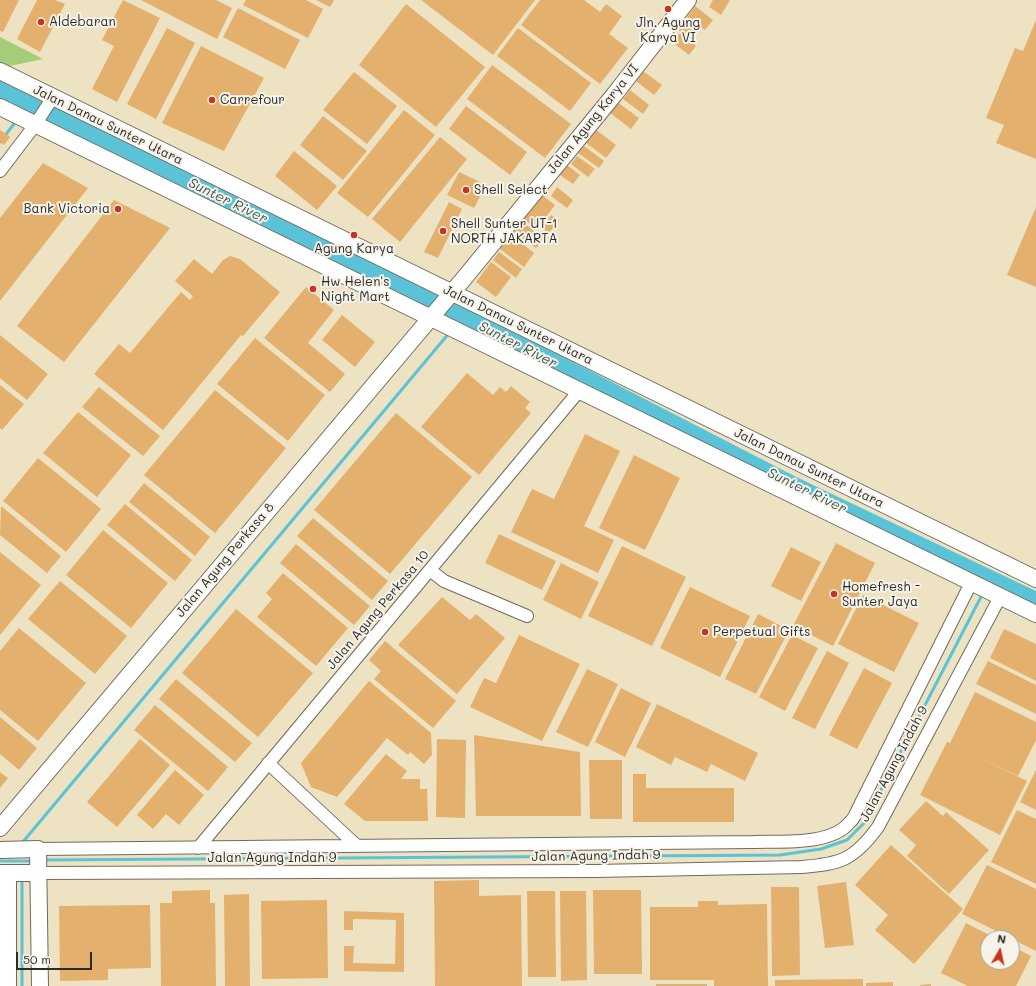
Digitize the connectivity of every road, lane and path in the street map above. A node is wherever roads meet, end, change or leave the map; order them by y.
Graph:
1 (688, 0) edge
2 (0, 71) edge
3 (51, 100) junction
4 (17, 116) edge
5 (0, 171) edge
6 (449, 295) junction
7 (433, 317) junction
8 (579, 391) junction
9 (430, 570) junction
10 (1036, 579) edge
11 (985, 589) junction
12 (1036, 614) edge
13 (527, 616) dead end
14 (268, 763) junction
15 (0, 828) edge
16 (357, 846) junction
17 (198, 848) junction
18 (11, 850) edge
19 (37, 864) junction
20 (7, 873) edge
21 (8, 986) edge
22 (40, 986) edge

1 - 6 main road, Jalan Agung Karya VI
2 - 3 main road, Jalan Danau Sunter Utara
3 - 4 street
3 - 6 main road, Jalan Danau Sunter Utara
4 - 5 street
4 - 7 main road
6 - 7 main road, Jalan Agung Perkasa 8
6 - 10 main road, Jalan Danau Sunter Utara
7 - 8 main road
7 - 15 main road, Jalan Agung Perkasa 8
8 - 9 street, Jalan Agung Perkasa 10
8 - 11 main road
9 - 13 street
9 - 14 street, Jalan Agung Perkasa 10
11 - 12 main road
11 - 16 street, Jalan Agung Indah 9
11 - 19 street, Jalan Agung Indah 9
14 - 16 street
14 - 17 street, Jalan Agung Perkasa 10
16 - 17 street, Jalan Agung Indah 9
17 - 19 street, Jalan Agung Indah 9
18 - 19 main road
19 - 20 main road
19 - 22 main road
20 - 21 main road

